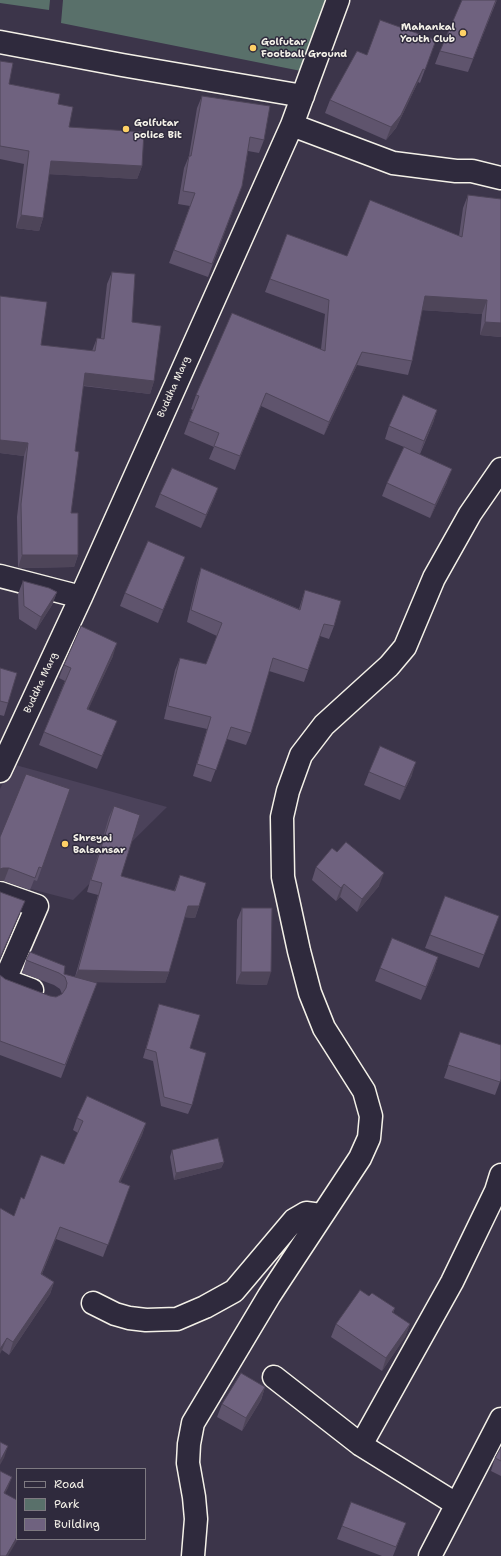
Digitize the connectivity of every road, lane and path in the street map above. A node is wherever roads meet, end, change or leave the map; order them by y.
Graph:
1 (338, 0) edge
2 (0, 42) edge
3 (303, 96) junction
4 (292, 125) junction
5 (501, 178) edge
6 (501, 469) edge
7 (0, 576) edge
8 (80, 597) junction
9 (5, 748) edge
10 (0, 771) edge
11 (0, 893) edge
12 (50, 997) edge
13 (501, 1175) edge
14 (322, 1215) junction
15 (93, 1303) dead end
16 (274, 1377) dead end
17 (501, 1419) edge
18 (361, 1445) junction
19 (456, 1504) junction
20 (193, 1556) edge
21 (430, 1556) edge

1 - 3 street, Buddha Marg
2 - 3 street
3 - 4 street, Buddha Marg
4 - 5 street
4 - 8 street, Buddha Marg
6 - 14 street
7 - 8 street
8 - 9 street, Buddha Marg
9 - 10 street, Buddha Marg
11 - 12 street
13 - 18 street
14 - 15 street
14 - 20 street
16 - 18 street
17 - 19 street
18 - 19 street
19 - 21 street

